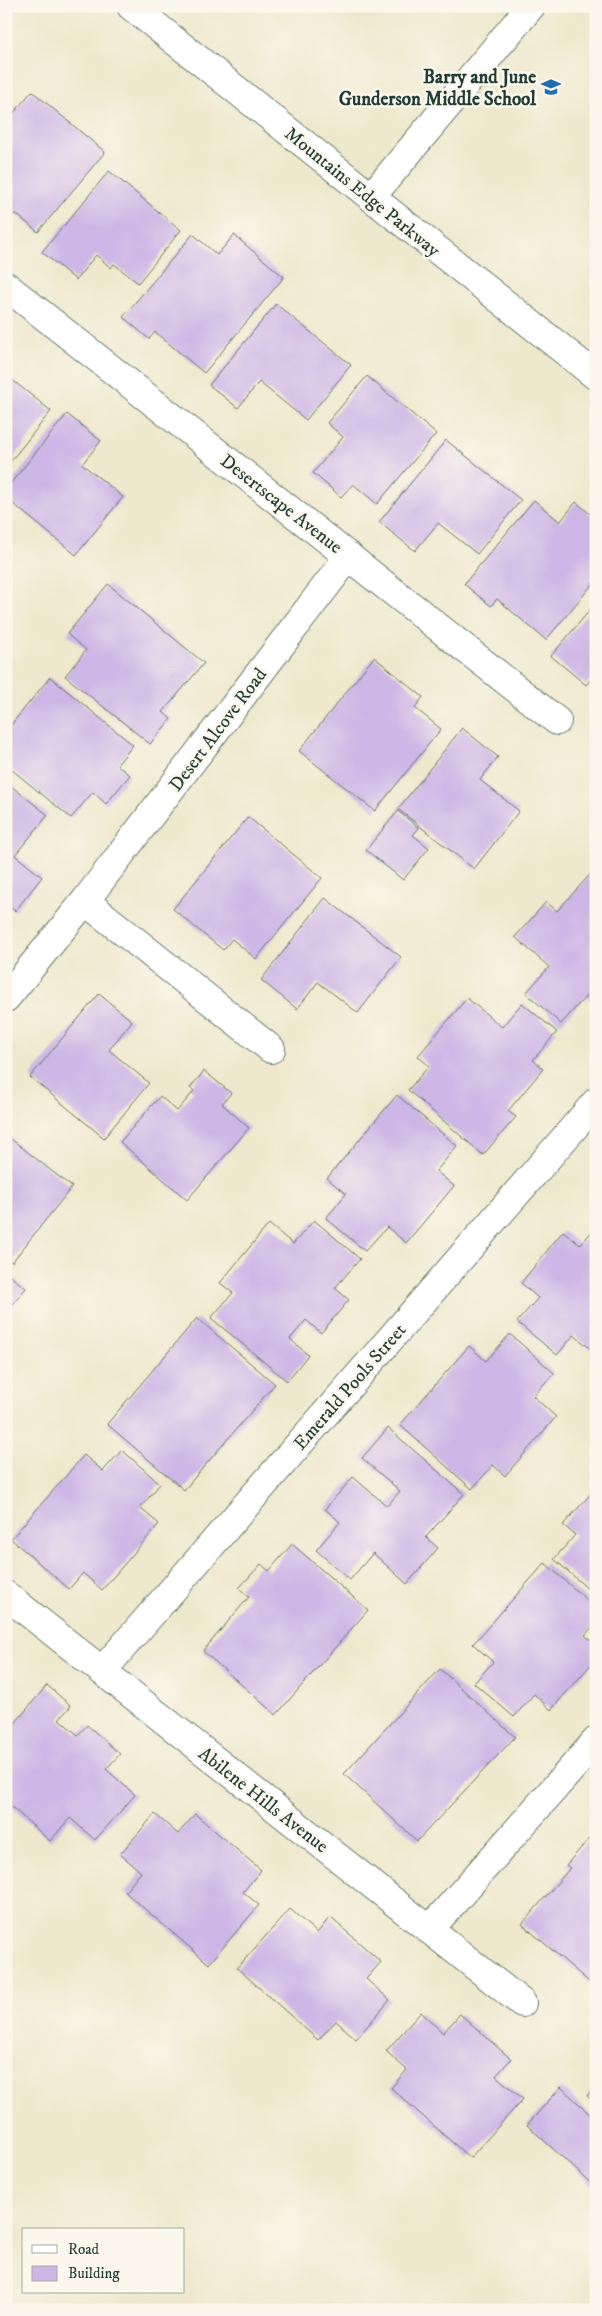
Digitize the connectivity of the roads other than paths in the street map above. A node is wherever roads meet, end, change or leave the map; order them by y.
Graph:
1 (131, 6) edge
2 (531, 6) edge
3 (371, 197) junction
4 (6, 286) edge
5 (596, 376) edge
6 (350, 556) junction
7 (557, 721) dead end
8 (85, 901) junction
9 (6, 998) edge
10 (271, 1049) dead end
11 (596, 1102) edge
12 (6, 1594) edge
13 (102, 1671) junction
14 (596, 1741) edge
15 (429, 1930) junction
16 (522, 2003) dead end

1 - 3 street, Mountains Edge Parkway
2 - 3 street
3 - 5 street, Mountains Edge Parkway
4 - 6 street, Desertscape Avenue
6 - 7 street, Desertscape Avenue
6 - 8 street, Desert Alcove Road
8 - 9 street, Desert Alcove Road
8 - 10 street
11 - 13 street, Emerald Pools Street
12 - 13 street, Abilene Hills Avenue
13 - 15 street, Abilene Hills Avenue
14 - 15 street
15 - 16 street, Abilene Hills Avenue

